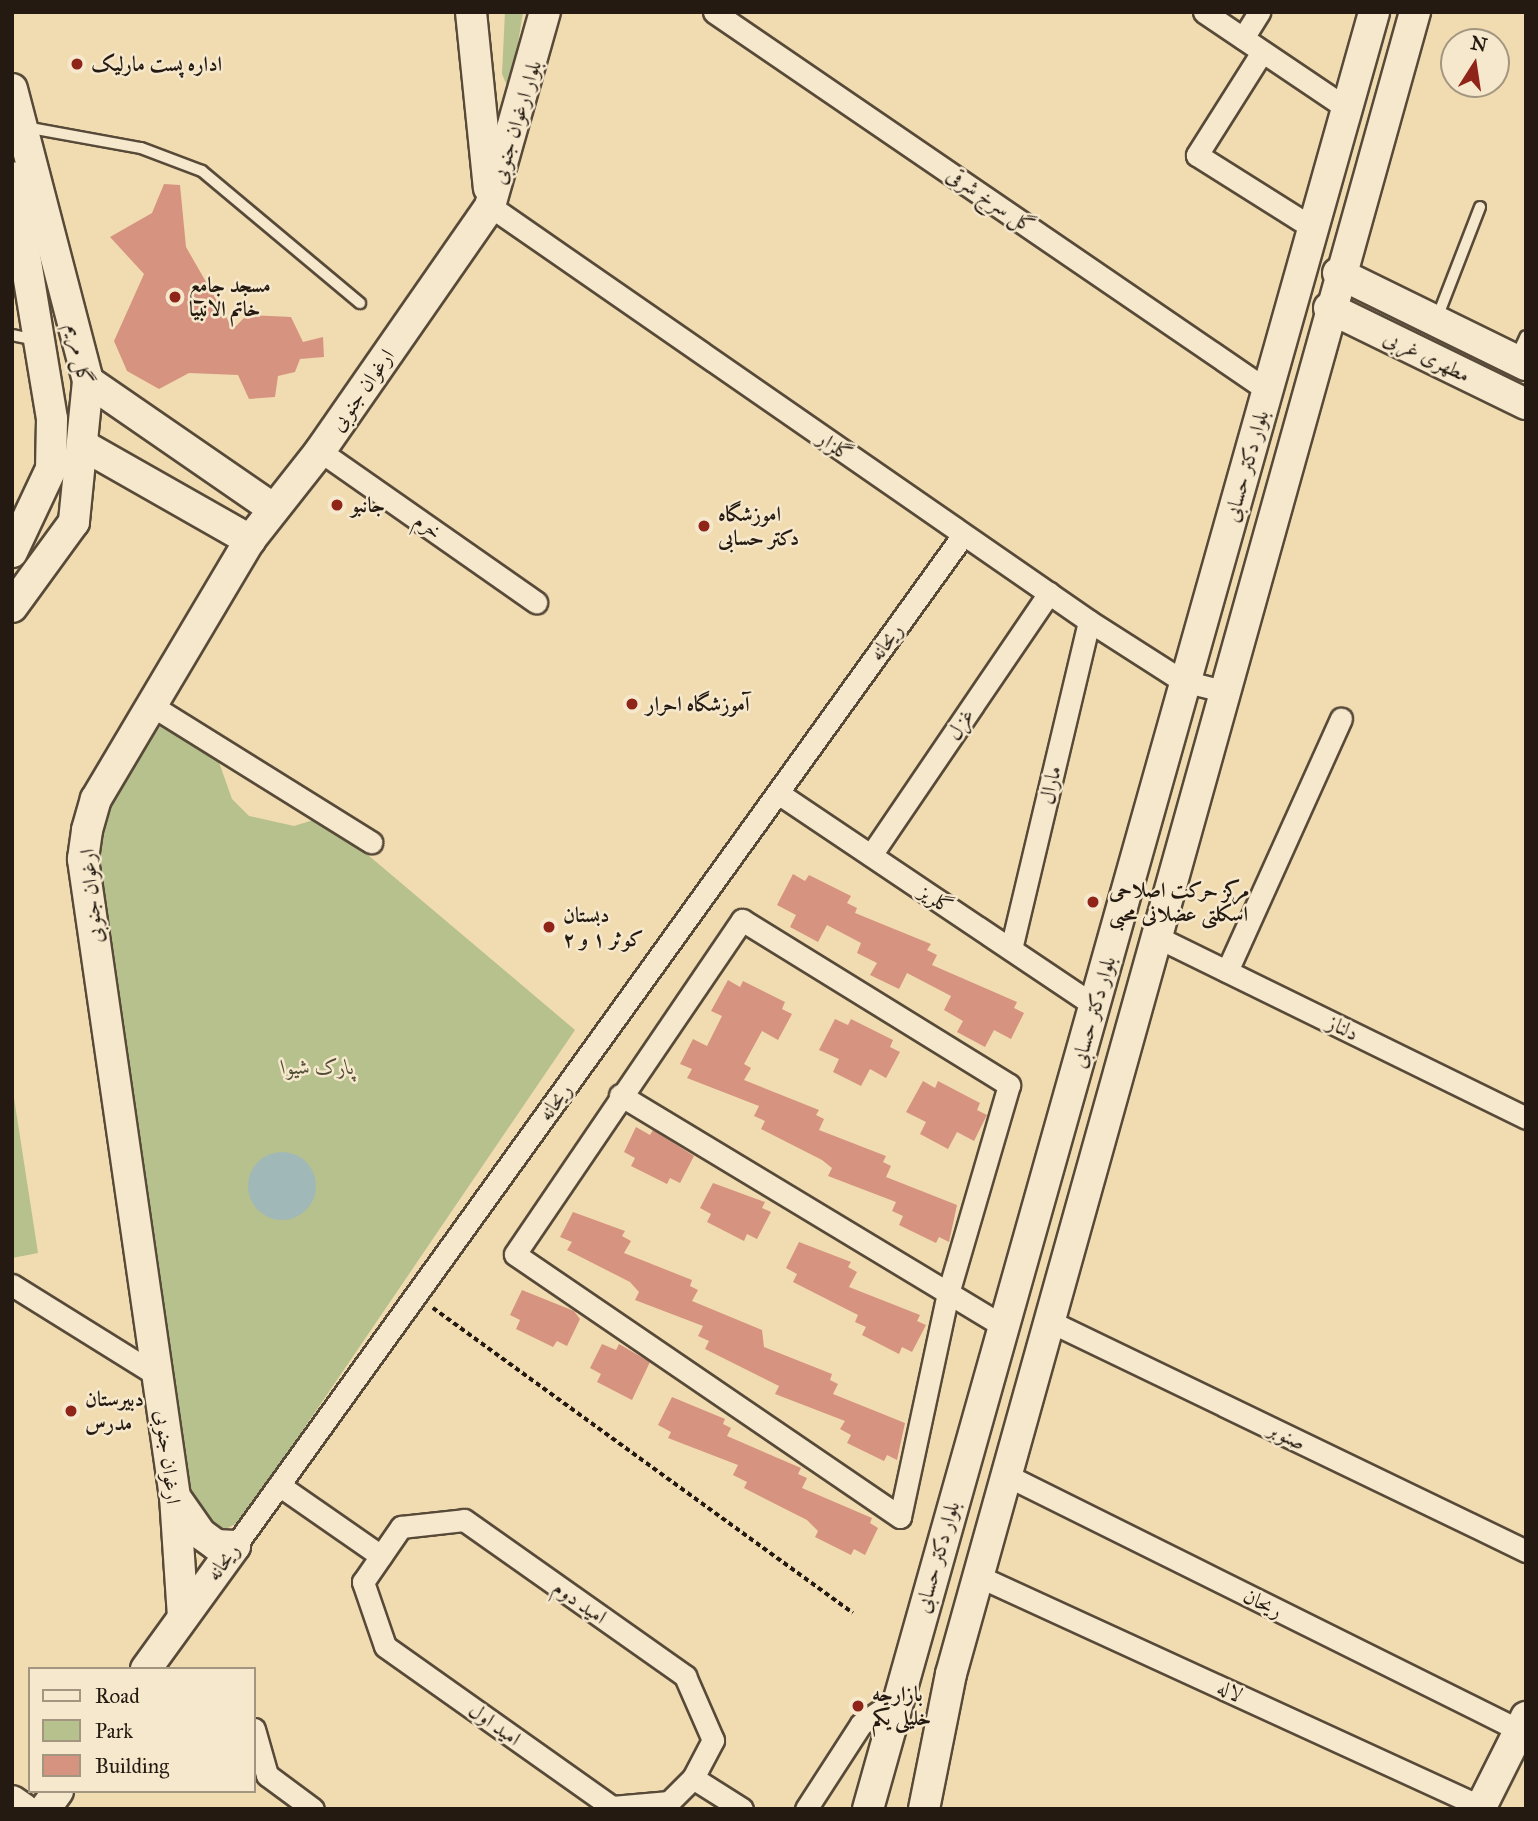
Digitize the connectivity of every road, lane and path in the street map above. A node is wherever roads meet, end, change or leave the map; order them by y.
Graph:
1 (471, 12) edge
2 (545, 12) edge
3 (714, 12) edge
4 (1204, 12) edge
5 (1259, 12) edge
6 (1374, 12) edge
7 (1415, 12) edge
8 (1243, 38) junction
9 (1262, 52) junction
10 (12, 89) edge
11 (1346, 107) junction
12 (25, 127) junction
13 (12, 177) edge
14 (490, 206) junction
15 (1479, 207) dead end
16 (1313, 228) junction
17 (1338, 273) junction
18 (360, 303) dead end
19 (1329, 308) junction
20 (1424, 315) junction
21 (25, 338) edge
22 (1396, 341) junction
23 (1522, 353) edge
24 (88, 381) junction
25 (1267, 390) junction
26 (1526, 404) edge
27 (86, 447) junction
28 (320, 451) junction
29 (272, 508) junction
30 (963, 536) junction
31 (250, 540) junction
32 (12, 552) edge
33 (1049, 593) junction
34 (536, 602) dead end
35 (12, 607) edge
36 (1088, 621) junction
37 (1183, 681) junction
38 (1223, 691) junction
39 (153, 707) junction
40 (1340, 719) dead end
41 (778, 793) junction
42 (371, 842) dead end
43 (871, 855) junction
44 (1160, 938) junction
45 (1011, 949) junction
46 (1227, 971) junction
47 (1095, 1006) junction
48 (620, 1095) junction
49 (1526, 1118) edge
50 (12, 1285) edge
51 (948, 1293) junction
52 (415, 1296) junction
53 (1049, 1321) junction
54 (1002, 1325) junction
55 (158, 1376) junction
56 (1006, 1475) junction
57 (279, 1485) junction
58 (175, 1497) junction
59 (235, 1546) junction
60 (1526, 1551) edge
61 (381, 1556) junction
62 (978, 1576) junction
63 (853, 1613) dead end
64 (183, 1617) junction
65 (147, 1667) edge
66 (899, 1698) junction
67 (1522, 1724) edge
68 (256, 1736) edge
69 (693, 1779) junction
70 (57, 1793) edge
71 (12, 1801) edge
72 (1482, 1808) edge
73 (24, 1809) edge
74 (45, 1809) edge
75 (313, 1809) edge
76 (742, 1809) edge
77 (806, 1809) edge
78 (867, 1809) edge
79 (923, 1809) edge

1 - 14 main road, بلوار ارغوان جنوبی
2 - 14 main road, بلوار ارغوان جنوبی
3 - 25 street, گل سرخ شرقی
4 - 8 street
5 - 8 street
6 - 11 main road, بلوار دکتر حسابی
7 - 17 main road, بلوار دکتر حسابی
8 - 9 street
9 - 11 street
9 - 16 street
10 - 12 main road, گل مریم
11 - 16 main road, بلوار دکتر حسابی
12 - 18 lane
12 - 24 main road, گل مریم
13 - 21 main road, گل مریم
14 - 28 main road, ارغوان جنوبی
14 - 30 street, گلزار
15 - 20 lane
16 - 25 main road, بلوار دکتر حسابی
17 - 19 main road, بلوار دکتر حسابی
17 - 20 main road, مطهری غربی
19 - 22 main road, مطهری غربی
19 - 38 main road, بلوار دکتر حسابی
20 - 22 main road
20 - 23 main road, مطهری غربی
21 - 32 main road, گل مریم
22 - 26 main road, مطهری غربی
24 - 27 main road, گل مریم
24 - 29 main road
25 - 37 main road, بلوار دکتر حسابی
27 - 31 main road
27 - 35 main road, گل مریم
28 - 29 main road, ارغوان جنوبی
28 - 34 street, خرم
29 - 31 main road, ارغوان جنوبی
30 - 33 street, گلزار
30 - 41 street, ریحانه
31 - 39 main road, ارغوان جنوبی
33 - 36 street, گلزار
33 - 43 street, غزل
36 - 37 street, گلزار
36 - 45 street, مارال
37 - 38 street, گلزار
37 - 47 main road, بلوار دکتر حسابی
38 - 44 main road, بلوار دکتر حسابی
39 - 42 street
39 - 55 main road, ارغوان جنوبی
40 - 46 street
41 - 43 street, گلریز
41 - 52 street, ریحانه
43 - 45 street, گلریز
44 - 46 street, دلناز
44 - 53 main road, بلوار دکتر حسابی
45 - 47 street, گلریز
46 - 49 street, دلناز
47 - 54 main road, بلوار دکتر حسابی
48 - 51 street
48 - 51 street
48 - 51 street
50 - 55 street
51 - 54 street
52 - 57 street, ریحانه
52 - 63 path
53 - 56 main road, بلوار دکتر حسابی
53 - 60 street, صنوبر
54 - 66 main road, بلوار دکتر حسابی
55 - 58 main road, ارغوان جنوبی
56 - 62 main road, بلوار دکتر حسابی
56 - 67 street, ریحان
57 - 59 street, ریحانه
57 - 61 street
58 - 59 main road
58 - 64 main road, ارغوان جنوبی
59 - 64 main road, ریحانه
61 - 69 street, امید اول
61 - 69 street, امید دوم
62 - 72 street, لاله
62 - 79 main road, بلوار دکتر حسابی
64 - 65 main road, ریحانه
66 - 77 street
66 - 78 main road, بلوار دکتر حسابی
67 - 72 main road
68 - 75 street
69 - 76 street
70 - 74 main road
71 - 73 main road

